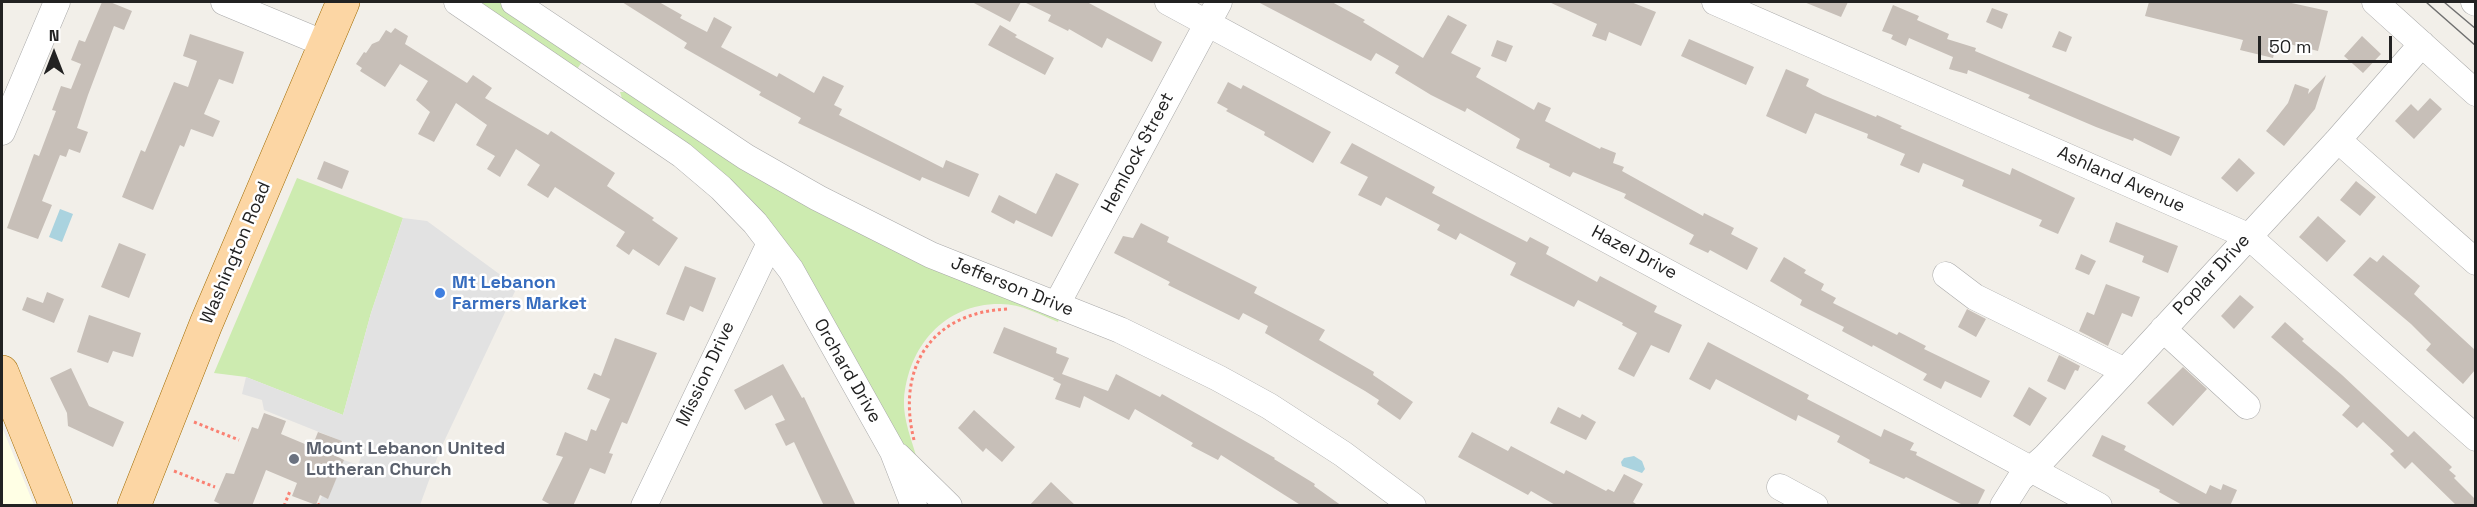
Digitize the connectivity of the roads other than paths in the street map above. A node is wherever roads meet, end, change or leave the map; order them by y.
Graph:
1 (57, 2) edge
2 (224, 2) edge
3 (343, 2) edge
4 (457, 2) edge
5 (514, 2) edge
6 (1168, 2) edge
7 (1714, 2) edge
8 (2385, 4) edge
9 (1213, 12) edge
10 (325, 44) junction
11 (2422, 44) junction
12 (610, 66) junction
13 (2475, 93) edge
14 (592, 94) junction
15 (2, 132) edge
16 (2338, 140) junction
17 (2248, 236) junction
18 (770, 243) junction
19 (2475, 262) edge
20 (1946, 275) dead end
21 (1057, 304) junction
22 (2163, 329) junction
23 (2126, 371) junction
24 (2, 372) edge
25 (2247, 406) dead end
26 (2475, 438) edge
27 (904, 447) junction
28 (2032, 468) junction
29 (1780, 487) dead end
30 (56, 506) edge
31 (134, 506) edge
32 (644, 506) edge
33 (914, 506) edge
34 (949, 506) edge
35 (1413, 506) edge
36 (1815, 506) edge
37 (2003, 506) edge
38 (2099, 506) edge

1 - 15 street
2 - 10 street
3 - 10 main road, Washington Road
4 - 14 street
5 - 12 street, Jefferson Drive
6 - 9 street, Hazel Drive
7 - 17 street, Ashland Avenue
8 - 11 street
9 - 21 street, Hemlock Street
9 - 28 street, Hazel Drive
10 - 31 main road, Washington Road
11 - 13 street
11 - 16 street, Poplar Drive
12 - 14 street
12 - 21 street, Jefferson Drive
14 - 18 street
16 - 17 street, Poplar Drive
16 - 19 street
17 - 22 street, Poplar Drive
17 - 26 street, Ashland Avenue
18 - 27 street, Orchard Drive
18 - 32 street, Mission Drive
20 - 23 street
21 - 35 street, Jefferson Drive
22 - 23 street, Poplar Drive
22 - 25 street
23 - 28 street, Poplar Drive
24 - 30 main road
27 - 33 street, Orchard Drive
27 - 34 street
28 - 37 street, Poplar Drive
28 - 38 street, Hazel Drive
29 - 36 street

